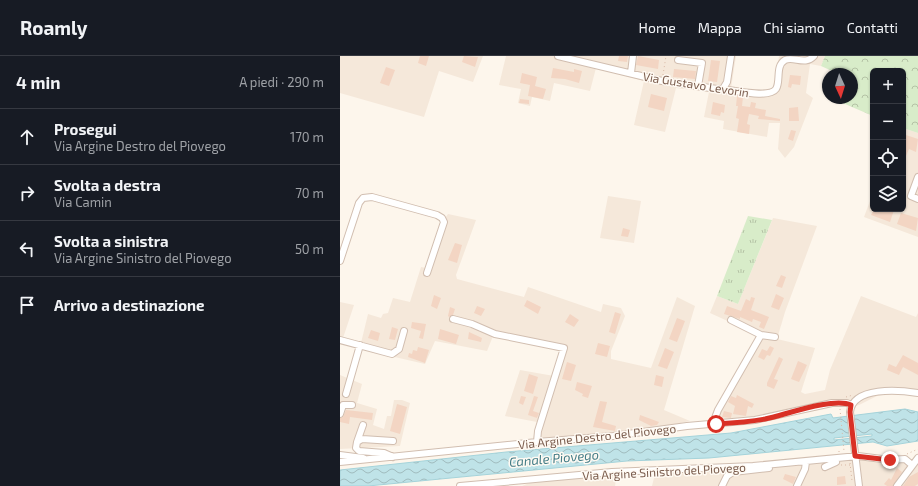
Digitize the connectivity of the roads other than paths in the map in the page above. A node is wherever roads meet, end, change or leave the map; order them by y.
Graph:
1 (558, 56) edge
2 (633, 56) edge
3 (731, 56) edge
4 (813, 57) edge
5 (678, 60) dead end
6 (631, 73) junction
7 (698, 86) junction
8 (724, 87) junction
9 (918, 177) edge
10 (918, 199) edge
11 (340, 261) edge
12 (427, 273) dead end
13 (453, 319) dead end
14 (732, 320) dead end
15 (404, 331) dead end
16 (761, 334) junction
17 (775, 337) dead end
18 (340, 340) edge
19 (360, 345) junction
20 (918, 393) edge
21 (346, 394) dead end
22 (352, 405) dead end
23 (851, 405) junction
24 (340, 414) edge
25 (716, 424) junction
26 (363, 425) dead end
27 (393, 441) dead end
28 (357, 442) junction
29 (537, 442) junction
30 (340, 455) edge
31 (853, 456) junction
32 (394, 457) junction
33 (918, 458) edge
34 (376, 459) junction
35 (340, 462) edge
36 (806, 462) junction
37 (788, 463) junction
38 (912, 464) junction
39 (825, 467) dead end
40 (516, 480) junction
41 (460, 486) edge
42 (503, 486) edge
43 (722, 486) edge
44 (797, 486) edge
45 (859, 486) edge
46 (897, 486) edge

1 - 6 street, Via Gustavo Levorin
2 - 6 street
3 - 8 street
4 - 8 street, Via Gustavo Levorin
5 - 7 street
6 - 7 street, Via Gustavo Levorin
7 - 8 street, Via Gustavo Levorin
9 - 10 street
11 - 12 street
13 - 29 street
14 - 16 street
15 - 19 street
16 - 17 street
16 - 25 street
18 - 19 street
19 - 21 street
20 - 23 street
22 - 24 street
23 - 25 street, Via Argine Destro del Piovego
23 - 31 street
25 - 29 street, Via Argine Destro del Piovego
26 - 28 street
27 - 28 street
28 - 32 street
29 - 32 street, Via Argine Destro del Piovego
30 - 34 street
31 - 36 street, Via Argine Sinistro del Piovego
31 - 38 street, Via Argine Sinistro del Piovego
31 - 39 street
31 - 45 street
32 - 34 street, Via Argine Destro del Piovego
33 - 38 street
34 - 35 street, Via Argine Destro del Piovego
36 - 37 street, Via Argine Sinistro del Piovego
36 - 44 street
37 - 40 street, Via Argine Sinistro del Piovego
37 - 43 street, Via Argine Sinistro del Piovego
38 - 46 street
40 - 41 street, Via Argine Sinistro del Piovego
40 - 42 street, Via Argine Sinistro del Piovego

